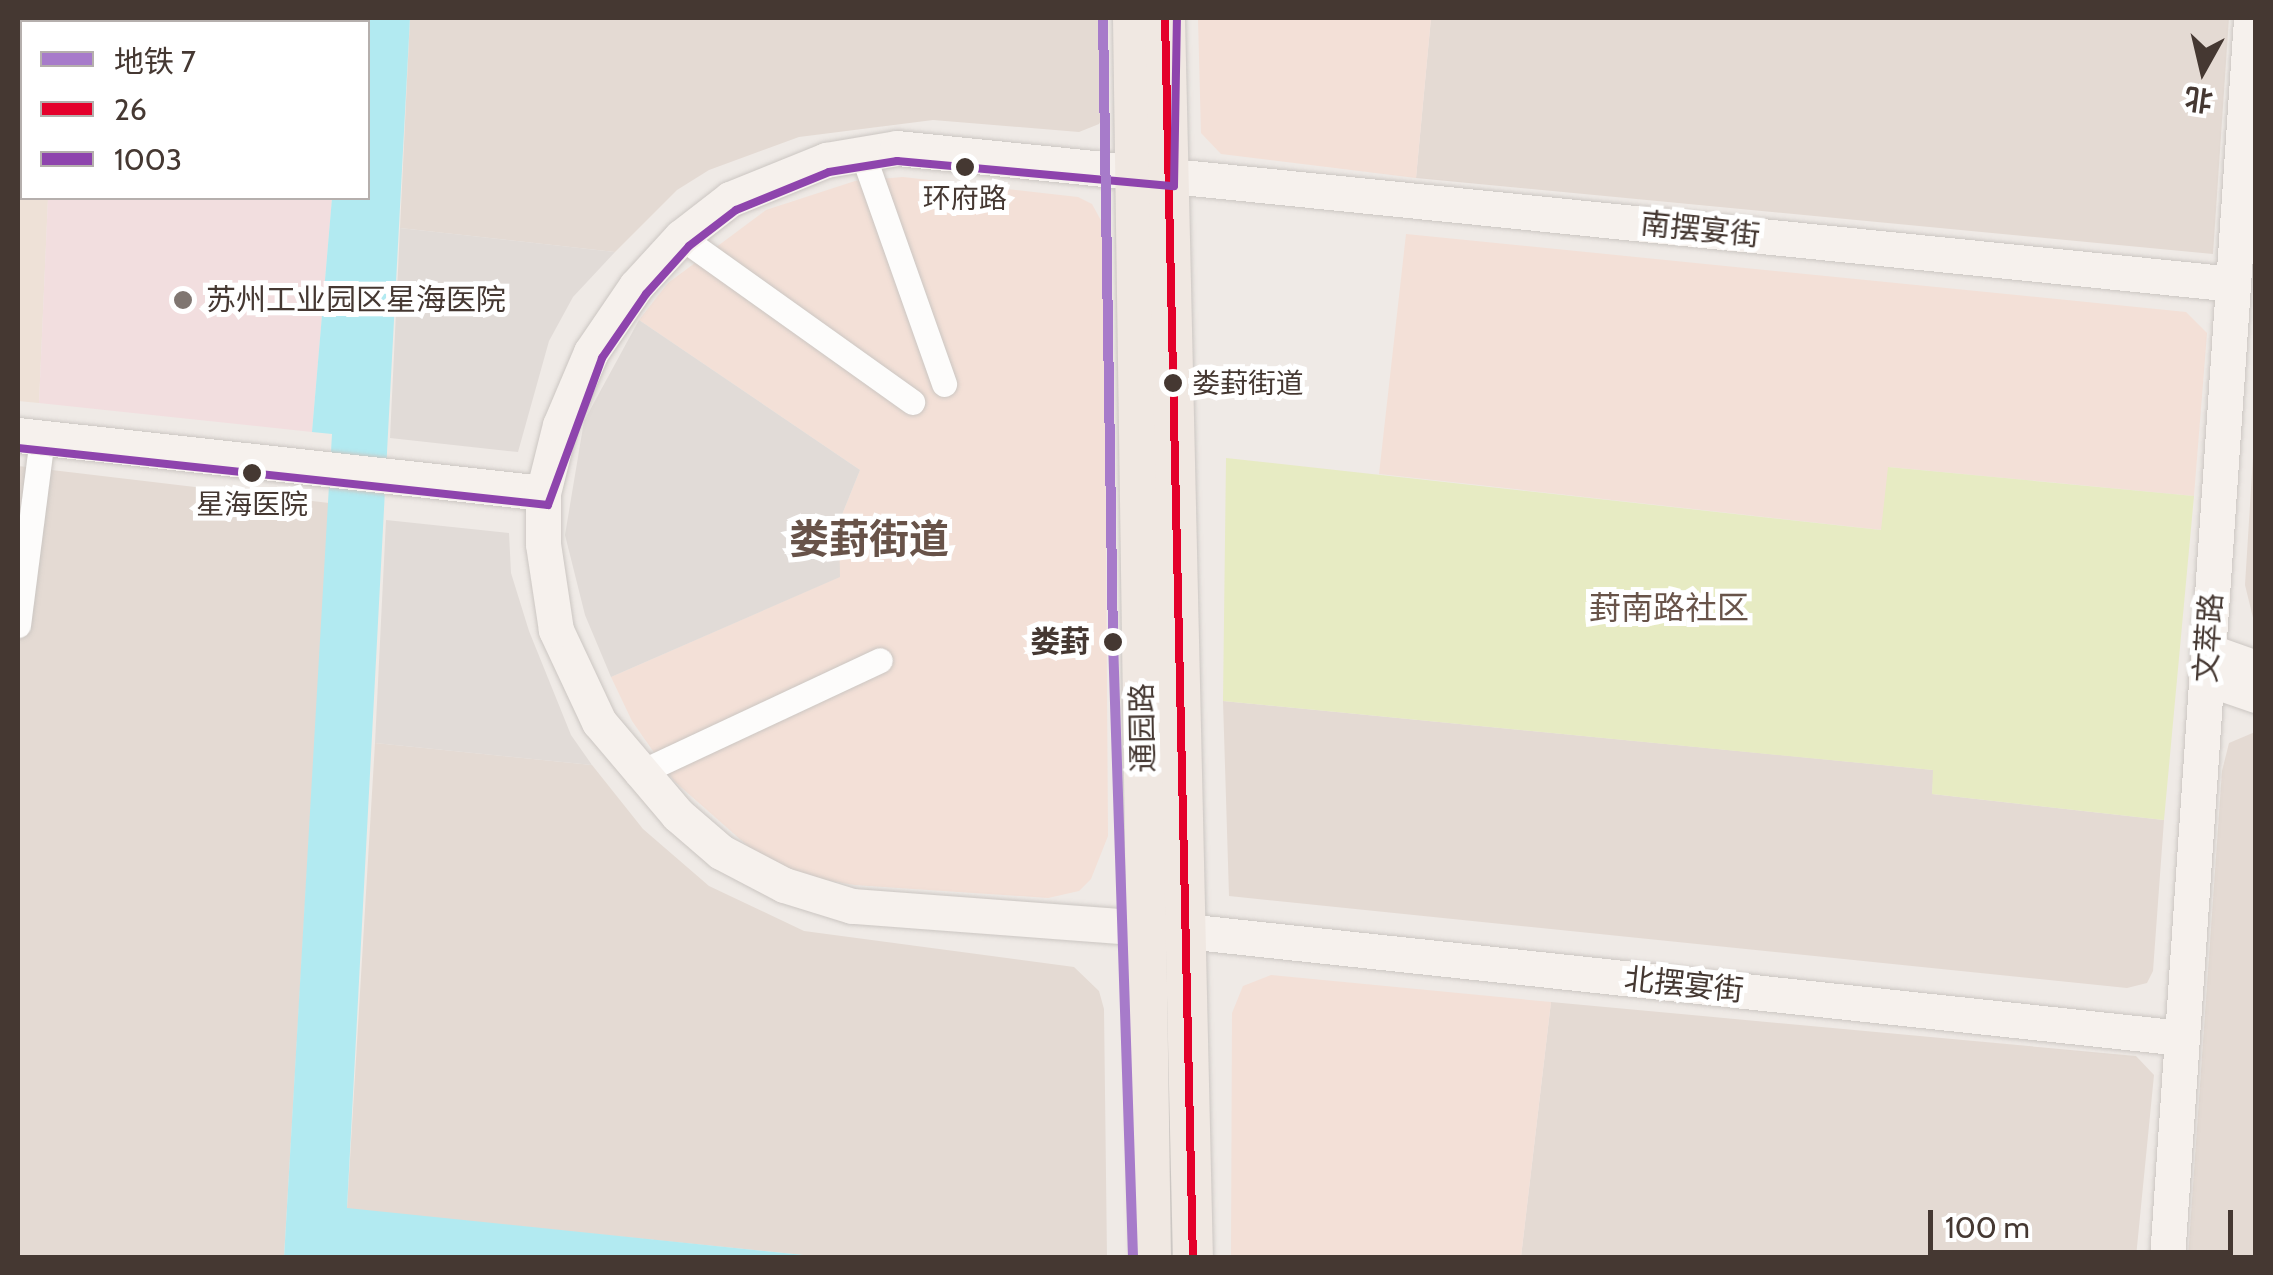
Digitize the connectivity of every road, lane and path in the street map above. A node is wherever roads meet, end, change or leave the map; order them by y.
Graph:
1 (1133, 18) edge
2 (1165, 18) edge
3 (2251, 18) edge
4 (862, 152) junction
5 (1150, 174) junction
6 (681, 238) junction
7 (2234, 284) junction
8 (944, 384) dead end
9 (912, 402) dead end
10 (30, 436) edge
11 (543, 493) junction
12 (18, 625) edge
13 (880, 660) dead end
14 (2207, 664) junction
15 (2256, 668) edge
16 (2256, 694) edge
17 (637, 774) junction
18 (1145, 930) junction
19 (1186, 932) junction
20 (2182, 1038) junction
21 (1151, 1256) edge
22 (1193, 1258) edge
23 (2167, 1258) edge

1 - 5 main road, 通园路
2 - 5 main road, 通园路
3 - 7 street, 文萃路
4 - 5 street
4 - 6 street
4 - 8 street
5 - 7 street, 南摆宴街
5 - 18 main road, 通园路
5 - 19 main road, 通园路
6 - 9 street
6 - 11 street
7 - 14 street, 文萃路
10 - 11 street
10 - 12 street
11 - 17 street
13 - 17 street
14 - 15 street
14 - 16 street
14 - 20 street, 文萃路
17 - 18 street
18 - 19 street
18 - 21 main road, 通园路
19 - 20 street, 北摆宴街
19 - 22 main road, 通园路
20 - 23 street, 文萃路

